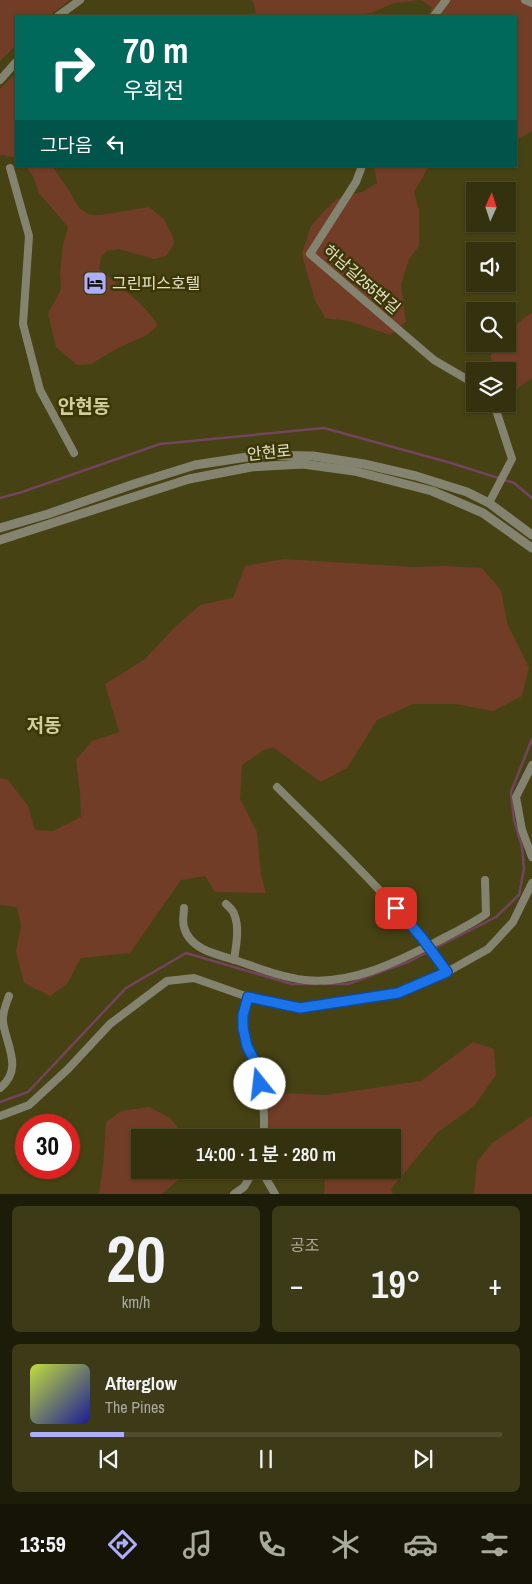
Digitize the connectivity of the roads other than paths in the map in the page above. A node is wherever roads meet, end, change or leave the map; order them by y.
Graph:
1 (80, 0) edge
2 (446, 0) edge
3 (525, 0) edge
4 (532, 3) edge
5 (59, 15) edge
6 (435, 15) edge
7 (15, 63) edge
8 (0, 80) edge
9 (362, 167) edge
10 (10, 168) dead end
11 (466, 379) edge
12 (497, 412) edge
13 (74, 453) dead end
14 (488, 503) junction
15 (483, 513) junction
16 (0, 528) edge
17 (532, 536) edge
18 (0, 540) edge
19 (532, 548) edge
20 (532, 765) edge
21 (277, 787) dead end
22 (532, 856) edge
23 (485, 880) dead end
24 (532, 883) edge
25 (226, 904) dead end
26 (184, 908) dead end
27 (430, 949) junction
28 (234, 960) junction
29 (447, 972) junction
30 (9, 996) dead end
31 (248, 997) junction
32 (0, 1088) edge
33 (0, 1116) edge
34 (263, 1129) edge
35 (249, 1179) edge
36 (267, 1179) edge
37 (234, 1194) edge
38 (276, 1194) edge

1 - 5 street
2 - 6 street
3 - 4 street
7 - 8 street
9 - 11 street, 하남길255번길
10 - 13 street
12 - 14 street
14 - 15 street
14 - 16 street, 안현로
14 - 17 street, 안현로
15 - 18 street, 안현로
15 - 19 street, 안현로
20 - 22 street
21 - 27 street
23 - 27 street
24 - 29 street
25 - 28 street
26 - 28 street
27 - 28 street
27 - 29 street
29 - 31 street
30 - 32 street
31 - 33 street
31 - 34 street
35 - 37 street
36 - 38 street

